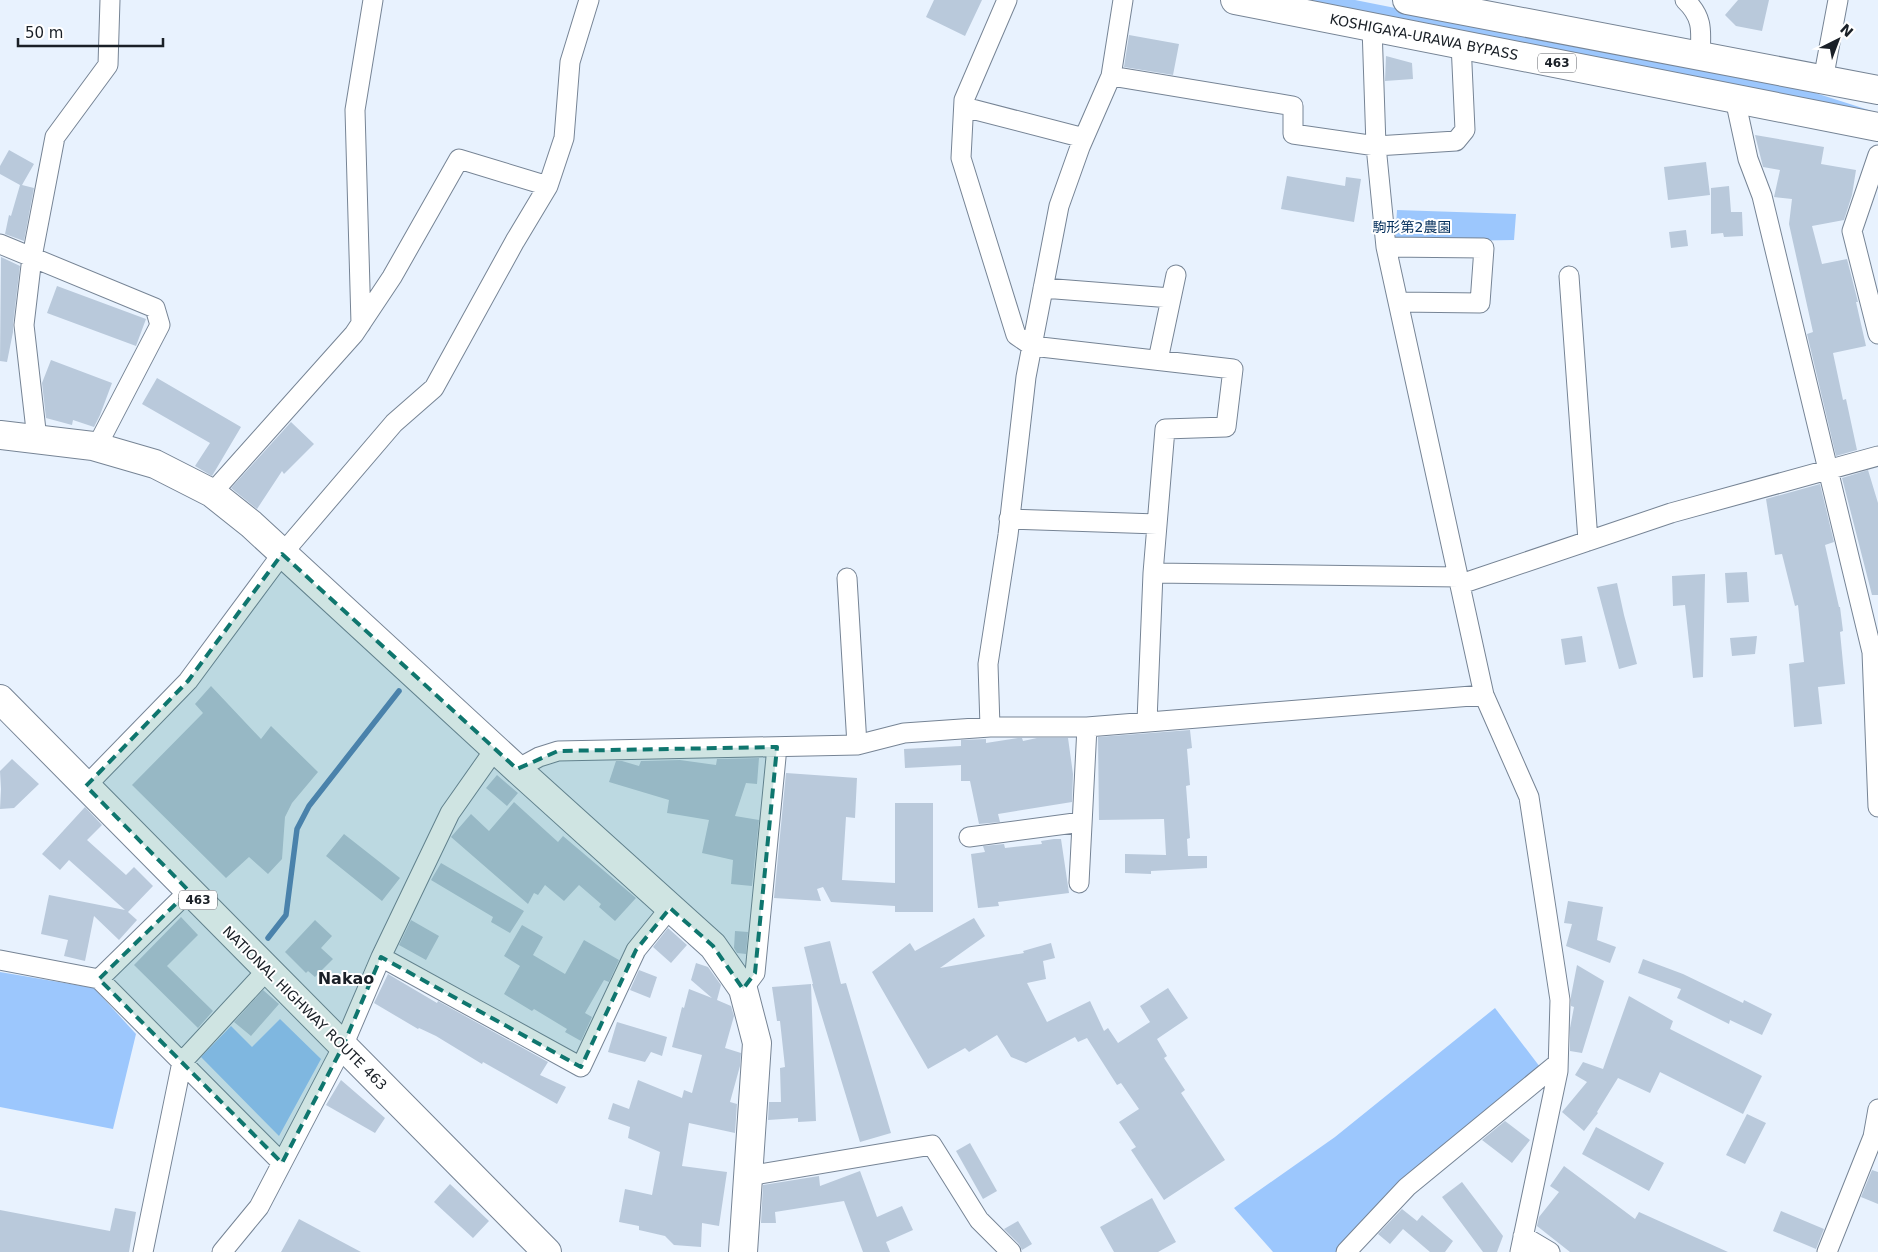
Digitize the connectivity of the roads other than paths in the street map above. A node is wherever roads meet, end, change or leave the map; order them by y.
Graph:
1 (110, 0) edge
2 (372, 0) edge
3 (589, 0) edge
4 (1007, 0) edge
5 (1123, 0) edge
6 (1235, 0) edge
7 (1407, 0) edge
8 (1685, 0) edge
9 (1838, 0) edge
10 (1372, 27) junction
11 (1461, 44) junction
12 (1700, 56) junction
13 (1111, 76) junction
14 (1823, 80) junction
15 (1878, 90) edge
16 (1735, 99) junction
17 (964, 107) junction
18 (1878, 127) edge
19 (1084, 138) junction
20 (1376, 146) junction
21 (1878, 155) edge
22 (548, 186) junction
23 (0, 244) edge
24 (1386, 247) junction
25 (32, 257) junction
26 (1176, 275) dead end
27 (1569, 276) dead end
28 (1043, 288) junction
29 (1171, 298) junction
30 (1399, 302) junction
31 (361, 324) junction
32 (1878, 334) edge
33 (1032, 346) junction
34 (1158, 360) junction
35 (0, 435) edge
36 (37, 439) junction
37 (97, 446) junction
38 (1878, 456) edge
39 (1829, 469) junction
40 (212, 493) junction
41 (1009, 520) junction
42 (1157, 524) junction
43 (1588, 541) junction
44 (282, 554) junction
45 (1153, 573) junction
46 (848, 578) dead end
47 (1460, 581) junction
48 (1875, 651) edge
49 (1484, 695) junction
50 (0, 700) edge
51 (1147, 721) junction
52 (990, 727) junction
53 (1086, 727) junction
54 (1876, 731) edge
55 (857, 744) junction
56 (777, 747) junction
57 (496, 749) junction
58 (518, 770) junction
59 (86, 786) junction
60 (1878, 807) edge
61 (1082, 822) junction
62 (970, 837) dead end
63 (1079, 883) dead end
64 (189, 891) junction
65 (670, 908) junction
66 (381, 957) junction
67 (0, 960) edge
68 (268, 970) junction
69 (99, 979) junction
70 (743, 989) junction
71 (343, 1046) junction
72 (182, 1062) junction
73 (1558, 1063) junction
74 (1878, 1109) edge
75 (1876, 1138) edge
76 (282, 1163) junction
77 (748, 1176) junction
78 (1522, 1244) edge
79 (1003, 1250) edge
80 (144, 1252) edge
81 (222, 1252) edge
82 (548, 1252) edge
83 (743, 1252) edge
84 (1346, 1252) edge
85 (1550, 1252) edge
86 (1827, 1252) edge

1 - 25 street
2 - 31 street
3 - 22 street
4 - 17 street
5 - 13 street
6 - 10 main road, KOSHIGAYA-URAWA BYPASS / 463
7 - 12 main road
8 - 12 street
9 - 14 street
10 - 11 main road, KOSHIGAYA-URAWA BYPASS / 463
10 - 20 street
11 - 16 main road, KOSHIGAYA-URAWA BYPASS / 463
11 - 20 street
12 - 14 main road
13 - 19 street
13 - 20 street
14 - 15 main road
16 - 18 main road, KOSHIGAYA-URAWA BYPASS / 463
16 - 39 street
17 - 19 street
17 - 33 street
19 - 28 street
20 - 24 street
21 - 32 street
22 - 31 street
22 - 44 street
23 - 25 street
24 - 30 street
24 - 30 street
25 - 36 street
25 - 37 street
26 - 29 street
27 - 43 street
28 - 29 street
28 - 33 street
29 - 34 street
30 - 47 street
31 - 40 street
33 - 34 street
33 - 41 street
34 - 42 street
35 - 36 main road
36 - 37 main road
37 - 40 main road
38 - 39 street
39 - 43 street
39 - 48 street
40 - 44 main road
41 - 42 street
41 - 52 street
42 - 45 street
43 - 47 street
44 - 57 main road
44 - 59 street
45 - 47 street
45 - 51 street
46 - 55 street
47 - 49 street
48 - 54 street
49 - 51 street
49 - 73 street
50 - 59 main road, NATIONAL HIGHWAY ROUTE 463 / 463
51 - 53 street
52 - 53 street
52 - 55 street
53 - 61 street
54 - 60 street
55 - 56 street
56 - 58 street
56 - 70 street
57 - 58 main road
57 - 66 street
58 - 65 main road
59 - 64 main road, NATIONAL HIGHWAY ROUTE 463 / 463
61 - 62 street
61 - 63 street
64 - 68 main road, NATIONAL HIGHWAY ROUTE 463 / 463
64 - 69 street
65 - 66 street
65 - 70 main road
66 - 71 street
67 - 69 street
68 - 71 main road, NATIONAL HIGHWAY ROUTE 463 / 463
68 - 72 street
69 - 72 street
70 - 77 main road
71 - 76 street
71 - 82 main road, NATIONAL HIGHWAY ROUTE 463 / 463
72 - 76 street
72 - 80 street
73 - 78 street
73 - 84 street
74 - 75 street
75 - 86 street
76 - 81 street
77 - 79 street
77 - 83 main road
78 - 85 street

